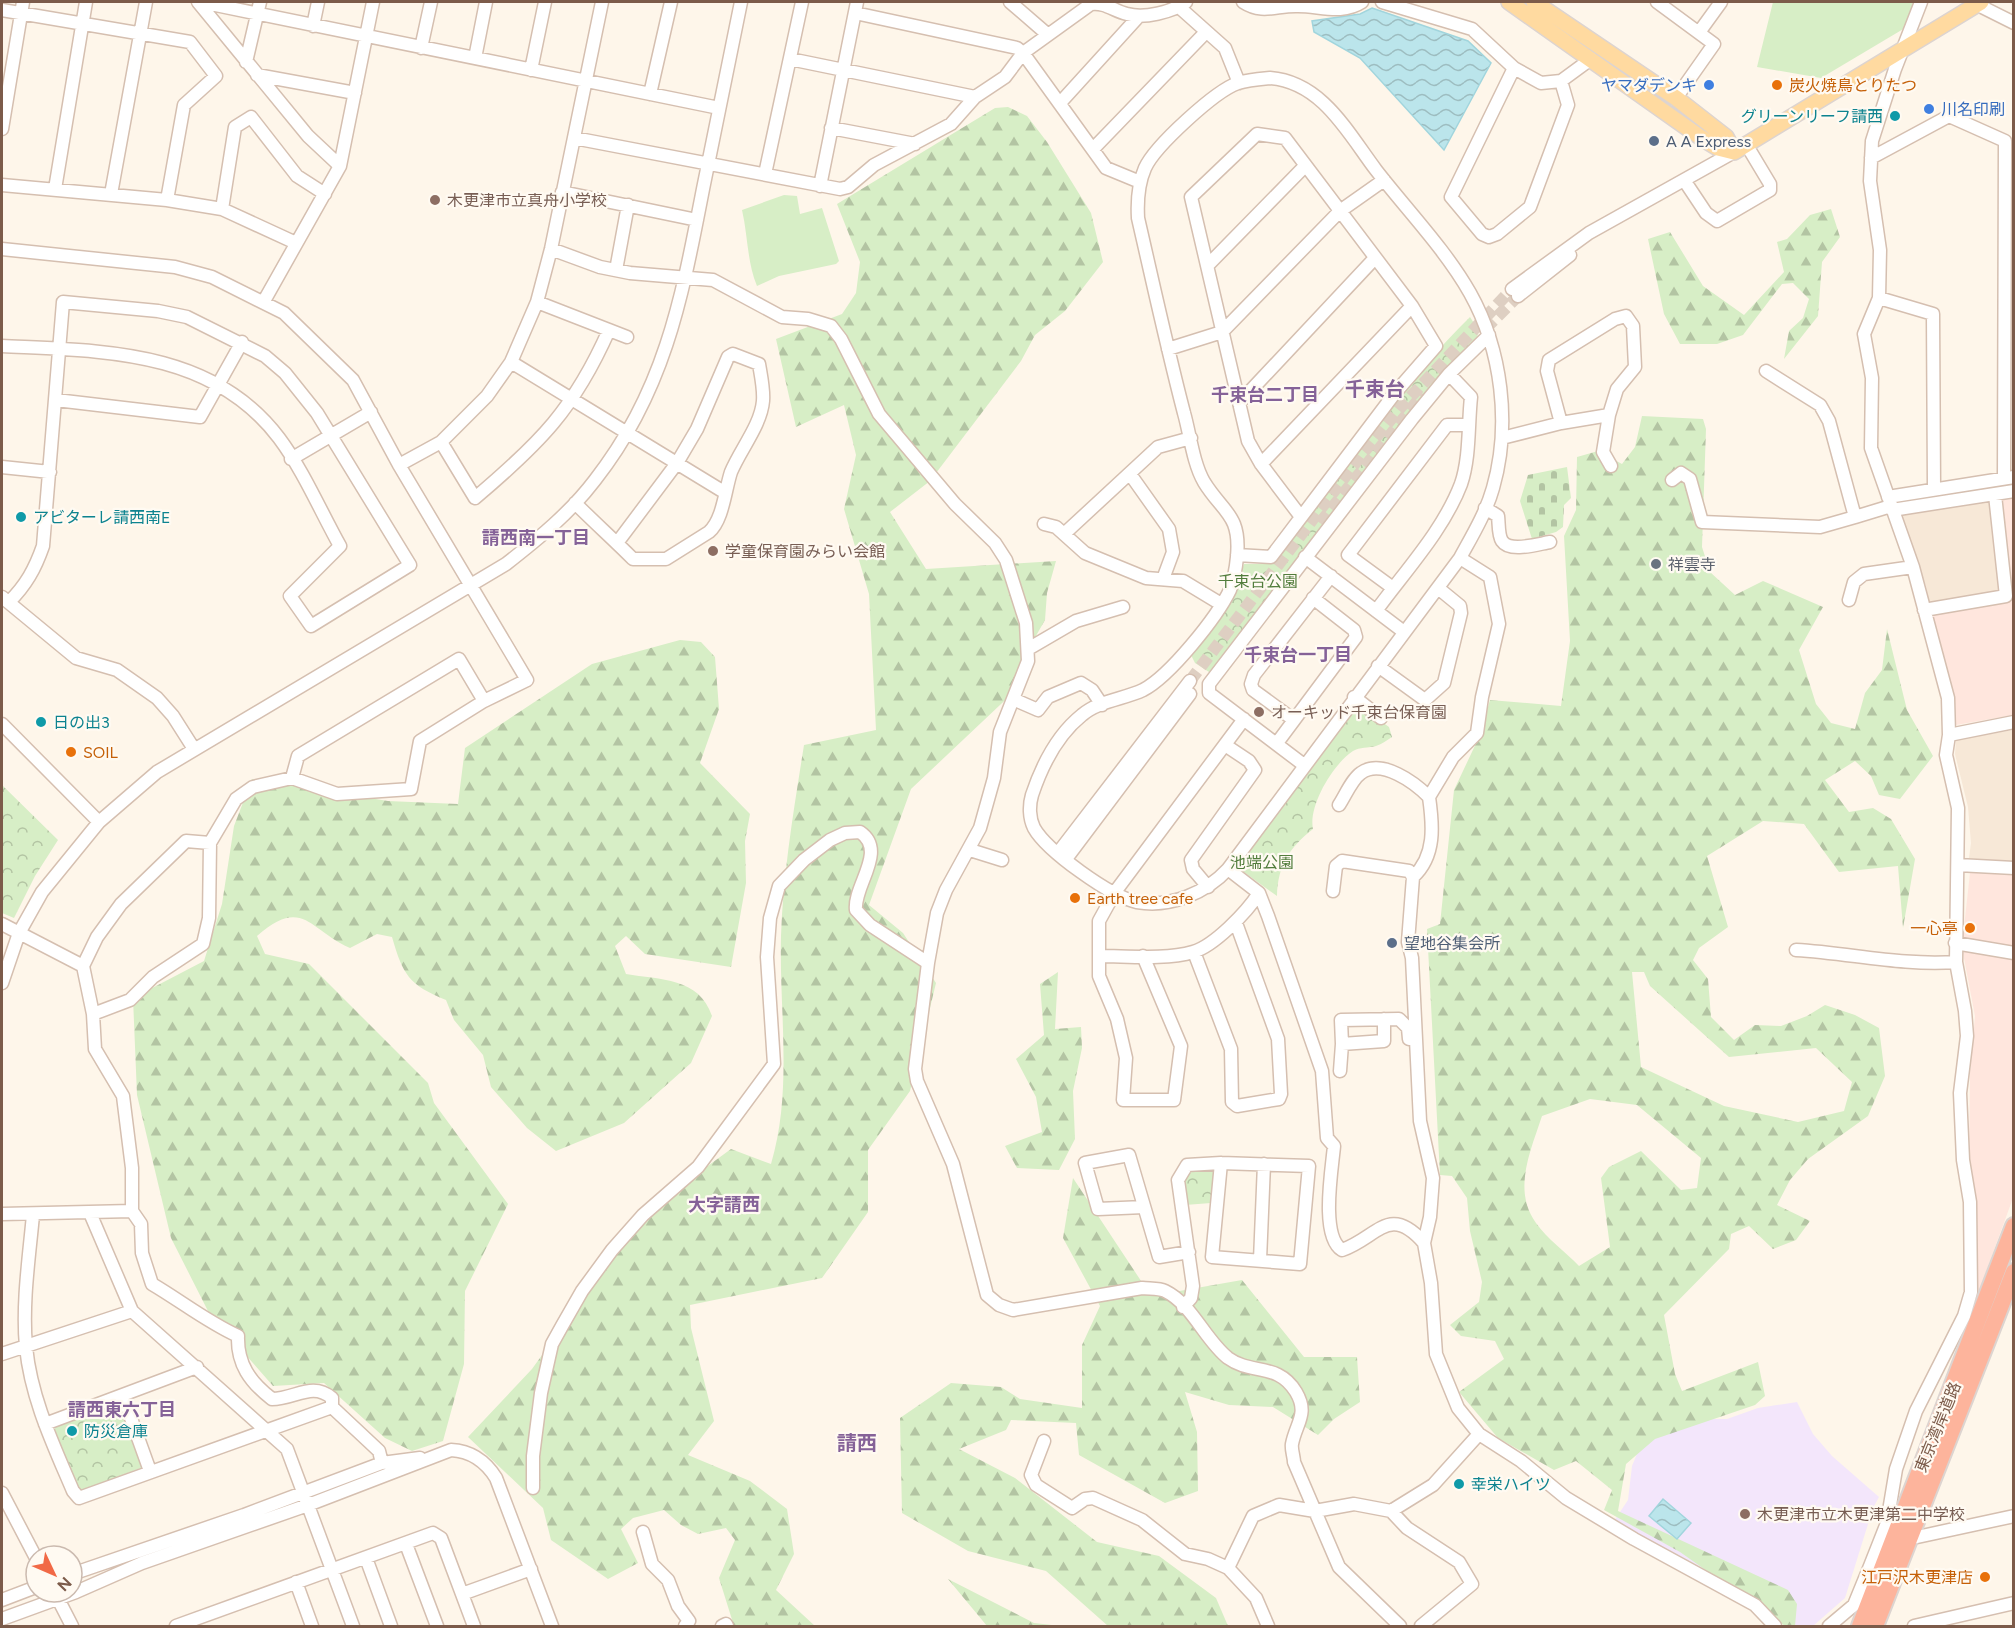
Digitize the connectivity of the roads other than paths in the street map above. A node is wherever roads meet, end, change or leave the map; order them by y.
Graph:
1 (86, 2) edge
2 (146, 2) edge
3 (201, 2) edge
4 (318, 2) edge
5 (373, 2) edge
6 (431, 2) edge
7 (486, 2) edge
8 (545, 2) edge
9 (602, 2) edge
10 (671, 2) edge
11 (741, 2) edge
12 (802, 2) edge
13 (1010, 2) edge
14 (1243, 2) edge
15 (1362, 2) edge
16 (1382, 2) edge
17 (1511, 2) edge
18 (1534, 2) edge
19 (1657, 2) edge
20 (1721, 2) edge
21 (1921, 2) edge
22 (1979, 2) edge
23 (1182, 4) edge
24 (22, 7) edge
25 (259, 7) edge
26 (856, 7) edge
27 (2, 10) edge
28 (1139, 16) junction
29 (2013, 23) edge
30 (82, 24) junction
31 (313, 26) junction
32 (1700, 31) junction
33 (1206, 32) junction
34 (140, 34) junction
35 (1047, 34) junction
36 (366, 37) junction
37 (1905, 47) junction
38 (421, 48) junction
39 (1023, 53) junction
40 (475, 58) junction
41 (790, 59) junction
42 (1591, 59) junction
43 (246, 62) junction
44 (1514, 68) junction
45 (531, 70) junction
46 (843, 70) junction
47 (257, 75) junction
48 (585, 81) junction
49 (1561, 81) junction
50 (1239, 83) junction
51 (355, 93) junction
52 (650, 94) junction
53 (975, 97) junction
54 (1676, 98) junction
55 (1060, 103) junction
56 (719, 108) junction
57 (831, 128) junction
58 (2, 129) edge
59 (574, 138) junction
60 (915, 144) junction
61 (1740, 148) junction
62 (1093, 149) junction
63 (1871, 158) junction
64 (709, 163) junction
65 (340, 166) junction
66 (1305, 166) junction
67 (765, 174) junction
68 (1384, 180) junction
69 (1684, 180) junction
70 (1140, 182) junction
71 (2, 184) edge
72 (820, 186) junction
73 (55, 189) junction
74 (562, 192) junction
75 (111, 194) junction
76 (325, 194) junction
77 (167, 200) junction
78 (628, 205) junction
79 (222, 209) junction
80 (1340, 212) junction
81 (697, 220) junction
82 (296, 243) junction
83 (2, 249) edge
84 (551, 249) junction
85 (1376, 258) junction
86 (1208, 266) junction
87 (616, 270) junction
88 (686, 278) junction
89 (1515, 292) tunnel mouth
90 (1879, 298) junction
91 (264, 301) junction
92 (537, 302) junction
93 (1412, 306) junction
94 (609, 330) junction
95 (1222, 332) junction
96 (1489, 335) junction
97 (627, 337) dead end
98 (242, 342) junction
99 (2, 346) edge
100 (60, 349) junction
101 (1168, 349) junction
102 (511, 362) junction
103 (1766, 371) dead end
104 (1449, 374) junction
105 (218, 385) junction
106 (56, 400) junction
107 (573, 400) junction
108 (1239, 403) junction
109 (371, 412) junction
110 (1609, 415) junction
111 (1561, 423) junction
112 (1468, 425) junction
113 (627, 433) junction
114 (331, 435) junction
115 (1191, 438) junction
116 (1502, 438) junction
117 (441, 442) junction
118 (291, 459) junction
119 (677, 463) junction
120 (1261, 464) junction
121 (399, 465) junction
122 (1611, 465) dead end
123 (2, 467) edge
124 (50, 472) junction
125 (1130, 474) junction
126 (2009, 478) edge
127 (1672, 480) dead end
128 (1934, 489) junction
129 (2013, 491) edge
130 (724, 492) junction
131 (1995, 495) junction
132 (575, 503) junction
133 (1890, 505) junction
134 (1485, 508) junction
135 (1301, 517) junction
136 (1855, 517) junction
137 (1044, 524) dead end
138 (1064, 534) junction
139 (1550, 542) dead end
140 (616, 543) junction
141 (1237, 555) junction
142 (1305, 557) junction
143 (1460, 558) junction
144 (1913, 567) junction
145 (1331, 576) junction
146 (1163, 579) junction
147 (472, 585) junction
148 (1393, 588) junction
149 (1438, 588) junction
150 (1313, 598) junction
151 (5, 599) edge
152 (1849, 600) dead end
153 (1221, 604) junction
154 (1123, 607) dead end
155 (1924, 610) junction
156 (1376, 611) junction
157 (1404, 632) junction
158 (1028, 649) junction
159 (1378, 666) junction
160 (1193, 683) tunnel mouth
161 (1354, 697) junction
162 (1013, 699) junction
163 (484, 701) junction
164 (1102, 705) junction
165 (1381, 718) dead end
166 (1244, 719) junction
167 (1294, 720) junction
168 (2013, 722) edge
169 (2, 724) edge
170 (1949, 735) junction
171 (1277, 743) junction
172 (1225, 745) junction
173 (194, 749) junction
174 (1304, 765) junction
175 (292, 778) junction
176 (1429, 797) junction
177 (1339, 805) dead end
178 (99, 822) junction
179 (210, 843) junction
180 (970, 850) junction
181 (1062, 856) junction
182 (1002, 860) dead end
183 (1958, 866) junction
184 (2013, 868) edge
185 (1228, 869) junction
186 (1413, 877) junction
187 (1208, 886) junction
188 (1333, 891) dead end
189 (1115, 892) junction
190 (1259, 893) junction
191 (1236, 923) junction
192 (2, 924) edge
193 (19, 933) junction
194 (1955, 943) junction
195 (1796, 950) dead end
196 (1194, 952) junction
197 (2013, 953) edge
198 (1099, 956) junction
199 (1143, 957) junction
200 (1956, 962) junction
201 (928, 963) junction
202 (82, 966) junction
203 (2, 983) edge
204 (93, 1014) junction
205 (1384, 1019) junction
206 (1342, 1044) junction
207 (1415, 1057) junction
208 (1340, 1071) dead end
209 (1221, 1163) junction
210 (1264, 1164) junction
211 (1144, 1207) junction
212 (132, 1212) junction
213 (2, 1214) edge
214 (90, 1214) junction
215 (33, 1215) junction
216 (2013, 1226) edge
217 (1424, 1243) junction
218 (1189, 1252) junction
219 (1260, 1260) junction
220 (2013, 1272) edge
221 (2013, 1301) edge
222 (1183, 1307) junction
223 (132, 1311) junction
224 (26, 1347) junction
225 (2, 1354) edge
226 (197, 1367) junction
227 (123, 1396) junction
228 (332, 1407) junction
229 (45, 1424) junction
230 (1954, 1426) junction
231 (268, 1431) junction
232 (1479, 1434) junction
233 (1044, 1441) dead end
234 (438, 1455) junction
235 (382, 1463) junction
236 (150, 1471) junction
237 (533, 1488) dead end
238 (303, 1492) junction
239 (2, 1493) edge
240 (308, 1505) junction
241 (1315, 1511) junction
242 (1391, 1511) junction
243 (2013, 1516) edge
244 (643, 1533) dead end
245 (1908, 1539) junction
246 (29, 1544) edge
247 (406, 1544) junction
248 (366, 1558) junction
249 (1228, 1568) junction
250 (531, 1569) junction
251 (84, 1570) edge
252 (332, 1570) junction
253 (296, 1582) junction
254 (84, 1585) edge
255 (24, 1592) edge
256 (462, 1594) junction
257 (2, 1600) edge
258 (2013, 1603) edge
259 (36, 1604) edge
260 (61, 1604) edge
261 (1963, 1614) junction
262 (2, 1619) edge
263 (72, 1626) edge
264 (176, 1626) edge
265 (312, 1626) edge
266 (353, 1626) edge
267 (392, 1626) edge
268 (437, 1626) edge
269 (474, 1626) edge
270 (552, 1626) edge
271 (685, 1626) edge
272 (722, 1626) edge
273 (727, 1626) edge
274 (1268, 1626) edge
275 (1400, 1626) edge
276 (1421, 1626) edge
277 (1775, 1626) edge
278 (1829, 1626) edge
279 (1860, 1626) edge
280 (1875, 1626) edge
281 (1914, 1626) edge
282 (1959, 1626) edge

1 - 30 street
2 - 34 street
3 - 25 street
3 - 43 street
4 - 31 street
5 - 36 street
6 - 38 street
7 - 40 street
8 - 45 street
9 - 48 street
10 - 52 street
11 - 56 street
12 - 41 street
13 - 35 street
14 - 15 street
16 - 44 street
17 - 42 main road
18 - 54 main road
19 - 32 street
20 - 32 street
21 - 37 street
22 - 29 street
22 - 37 main road
23 - 28 street
23 - 33 street
24 - 27 street
24 - 30 street
24 - 58 street
25 - 31 street
25 - 43 street
26 - 39 street
26 - 46 street
28 - 35 street
28 - 55 street
30 - 34 street
30 - 73 street
31 - 36 street
32 - 54 street
33 - 50 street
33 - 62 street
34 - 75 street
34 - 77 street
35 - 39 street
36 - 38 street
36 - 51 street
37 - 61 main road
37 - 63 street
38 - 40 street
39 - 53 street
39 - 55 street
40 - 45 street
41 - 46 street
41 - 67 street
42 - 49 street
42 - 61 main road
43 - 47 street
44 - 49 street
44 - 49 street
45 - 48 street
46 - 53 street
46 - 57 street
47 - 51 street
47 - 65 street
48 - 52 street
48 - 59 street
50 - 68 street
50 - 70 street
51 - 65 street
52 - 56 street
53 - 60 street
54 - 61 main road
55 - 62 street
56 - 64 street
57 - 60 street
57 - 72 street
59 - 64 street
59 - 74 street
60 - 72 street
61 - 69 street
61 - 69 street
62 - 70 street
63 - 90 street
63 - 126 street
64 - 67 street
64 - 81 street
65 - 76 street
66 - 80 street
66 - 86 street
66 - 86 street
67 - 72 street
68 - 80 street
68 - 96 street
69 - 89 street
70 - 101 street
71 - 73 street
73 - 75 street
74 - 78 street
74 - 84 street
75 - 77 street
76 - 79 street
76 - 82 street
77 - 79 street
78 - 81 street
78 - 87 street
79 - 82 street
80 - 85 street
80 - 95 street
81 - 88 street
82 - 91 street
83 - 91 street
84 - 87 street
84 - 92 street
85 - 93 street
85 - 108 street
86 - 95 street
87 - 88 street
88 - 113 street
88 - 158 street
90 - 128 street
90 - 133 street
91 - 109 street
92 - 94 street
92 - 102 street
93 - 120 street
93 - 135 street
94 - 97 street
94 - 107 street
95 - 101 street
95 - 108 street
96 - 104 street
96 - 116 street
98 - 100 street
98 - 105 street
98 - 114 street
99 - 100 street
100 - 105 street
100 - 106 street
101 - 115 street
102 - 107 street
102 - 117 street
103 - 136 street
104 - 112 street
104 - 142 street
105 - 106 street
105 - 118 street
106 - 124 street
107 - 113 street
107 - 117 street
108 - 120 street
109 - 114 street
109 - 121 street
110 - 111 street
110 - 111 street
110 - 122 street
111 - 116 street
112 - 148 street
112 - 148 street
113 - 119 street
113 - 132 street
114 - 118 street
114 - 118 street
115 - 125 street
115 - 141 street
116 - 134 street
117 - 121 street
119 - 130 street
119 - 130 street
119 - 140 street
120 - 135 street
121 - 147 street
123 - 124 street
124 - 151 street
125 - 138 street
125 - 146 street
126 - 128 street
127 - 136 street
128 - 133 street
129 - 131 street
130 - 140 street
131 - 133 street
131 - 155 street
132 - 140 street
132 - 147 street
133 - 136 street
133 - 144 street
134 - 139 street
134 - 143 street
135 - 141 street
137 - 138 street
138 - 146 street
141 - 153 street
142 - 145 street
142 - 166 street
143 - 149 street
143 - 176 street
144 - 152 street
144 - 155 street
145 - 150 street
145 - 156 street
146 - 153 street
147 - 163 street
147 - 173 street
148 - 156 street
149 - 157 street
149 - 159 street
150 - 167 street
150 - 167 street
151 - 173 street
153 - 164 street
154 - 158 street
155 - 170 street
156 - 157 street
157 - 159 street
158 - 162 street
159 - 161 street
160 - 181 street
161 - 165 street
161 - 174 street
162 - 164 street
162 - 180 street
163 - 175 street
163 - 175 street
164 - 181 street
166 - 171 street
166 - 172 street
167 - 171 street
168 - 170 street
169 - 178 street
170 - 183 street
171 - 174 street
172 - 187 street
172 - 189 street
173 - 178 street
174 - 185 street
175 - 179 street
176 - 177 street
176 - 186 street
178 - 193 street
179 - 202 street
179 - 204 street
180 - 182 street
180 - 201 street
181 - 189 street
183 - 184 street
183 - 194 street
185 - 187 street
185 - 190 street
186 - 188 street
186 - 207 street
187 - 189 street
189 - 198 street
190 - 191 street
190 - 217 street
191 - 196 street
191 - 196 street
192 - 193 street
193 - 202 street
193 - 203 street
194 - 197 street
194 - 200 street
195 - 200 street
196 - 199 street
198 - 199 street
198 - 199 street
200 - 278 street
201 - 222 street
201 - 237 street
202 - 204 street
204 - 212 street
205 - 206 street
205 - 206 street
205 - 207 street
206 - 208 street
207 - 217 street
209 - 210 street
209 - 218 street
209 - 219 street
210 - 219 street
210 - 219 street
211 - 211 street
211 - 218 street
212 - 214 street
212 - 228 street
213 - 215 street
214 - 215 street
214 - 223 street
215 - 224 street
216 - 279 highway, 東京湾岸道路
217 - 232 street
218 - 222 street
220 - 230 highway, 東京湾岸道路
221 - 230 highway
222 - 241 street
223 - 224 street
223 - 226 street
224 - 225 street
224 - 229 street
226 - 227 street
226 - 231 street
227 - 229 street
227 - 236 street
228 - 231 street
228 - 235 street
229 - 236 street
230 - 245 highway, 東京湾岸道路
231 - 236 street
231 - 238 street
232 - 242 street
232 - 277 street
233 - 249 street
234 - 235 street
234 - 240 street
234 - 250 street
235 - 238 street
238 - 240 street
238 - 251 street
239 - 246 street
240 - 252 street
240 - 254 street
241 - 242 street
241 - 249 street
241 - 275 street
242 - 276 street
243 - 245 street
244 - 271 street
245 - 280 highway, 東京湾岸道路
247 - 248 street
247 - 256 street
247 - 268 street
248 - 252 street
248 - 267 street
249 - 274 street
250 - 256 street
250 - 270 street
252 - 253 street
252 - 266 street
253 - 264 street
253 - 265 street
255 - 257 street
256 - 269 street
258 - 261 street
259 - 262 street
260 - 263 street
261 - 281 street
261 - 282 street
272 - 273 street

